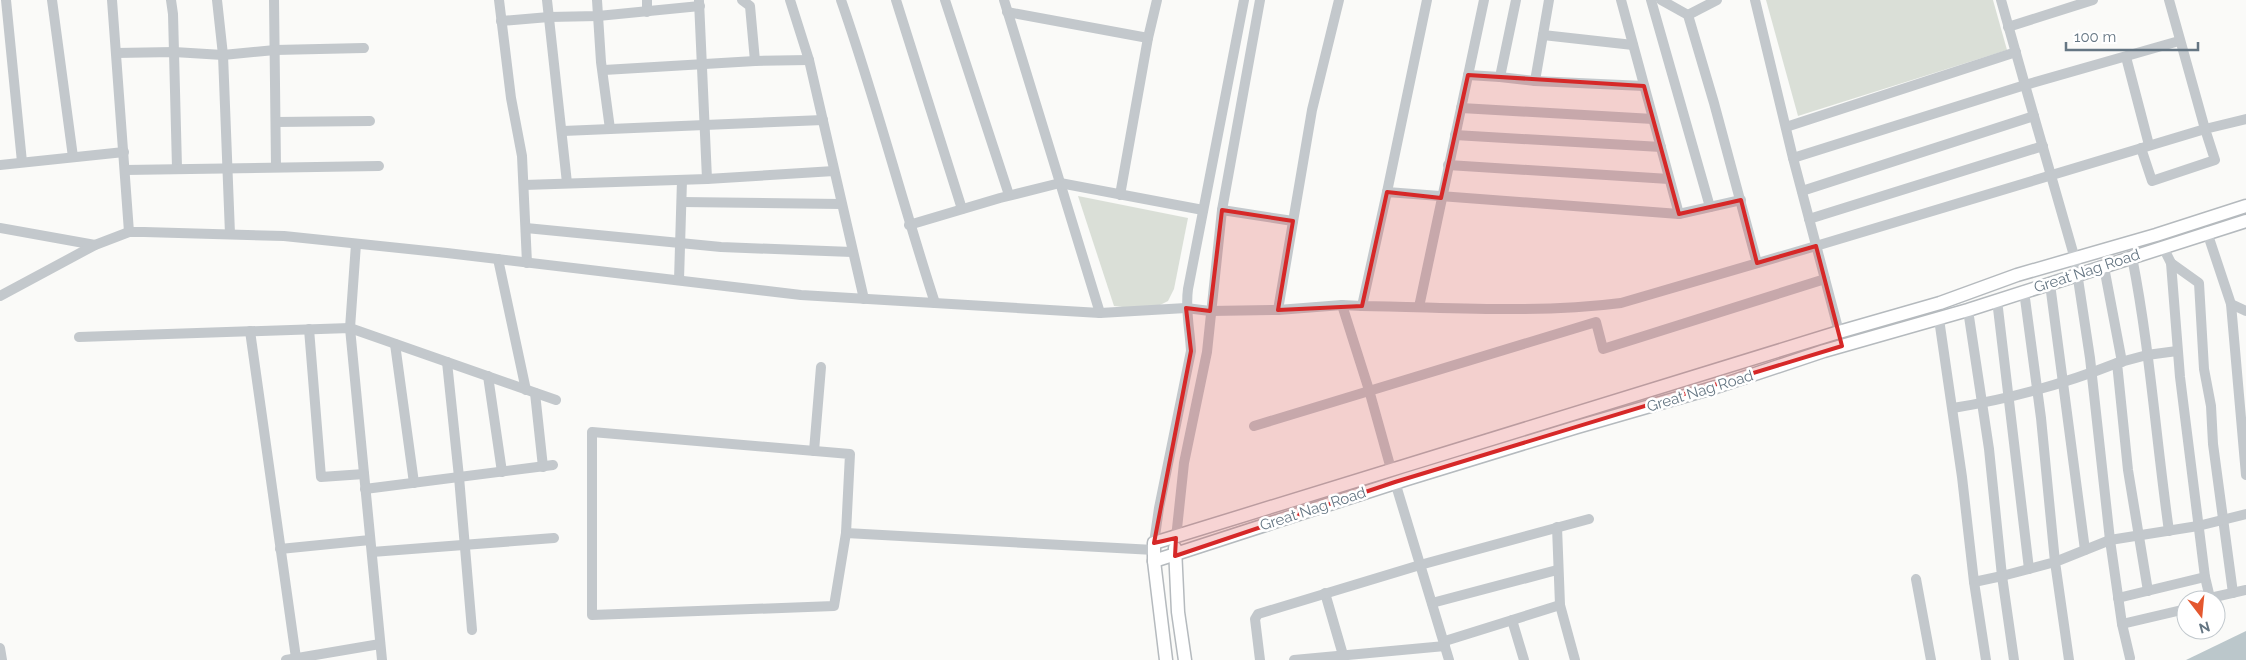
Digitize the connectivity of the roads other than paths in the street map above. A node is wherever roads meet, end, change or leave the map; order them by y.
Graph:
1 (6, 0) edge
2 (52, 0) edge
3 (112, 0) edge
4 (171, 0) edge
5 (216, 0) edge
6 (274, 0) edge
7 (500, 0) edge
8 (547, 0) edge
9 (597, 0) edge
10 (647, 0) edge
11 (742, 0) edge
12 (790, 0) edge
13 (841, 0) edge
14 (896, 0) edge
15 (945, 0) edge
16 (1004, 0) edge
17 (1157, 0) edge
18 (1244, 0) edge
19 (1260, 0) edge
20 (1338, 0) edge
21 (1427, 0) edge
22 (1484, 0) edge
23 (1516, 0) edge
24 (1549, 0) edge
25 (1622, 0) edge
26 (1651, 0) edge
27 (1661, 0) edge
28 (1717, 0) edge
29 (1755, 0) edge
30 (2001, 0) edge
31 (2093, 0) edge
32 (2169, 0) edge
33 (700, 3) edge
34 (2067, 4) edge
35 (647, 12) junction
36 (1007, 12) junction
37 (1688, 15) junction
38 (598, 16) junction
39 (549, 17) junction
40 (502, 22) junction
41 (2008, 27) junction
42 (1543, 35) junction
43 (1148, 38) junction
44 (2179, 41) junction
45 (1633, 45) junction
46 (364, 48) dead end
47 (275, 50) junction
48 (174, 52) junction
49 (2016, 52) junction
50 (116, 53) junction
51 (223, 55) junction
52 (2126, 57) junction
53 (810, 60) junction
54 (754, 61) junction
55 (702, 64) junction
56 (604, 70) junction
57 (1468, 75) junction
58 (1500, 77) junction
59 (1535, 81) junction
60 (2025, 85) junction
61 (1644, 86) junction
62 (1461, 108) junction
63 (2034, 116) junction
64 (1653, 119) junction
65 (2246, 119) edge
66 (823, 120) junction
67 (370, 121) dead end
68 (276, 122) junction
69 (705, 125) junction
70 (1786, 127) junction
71 (610, 129) junction
72 (2205, 129) junction
73 (563, 131) junction
74 (1455, 135) junction
75 (2043, 146) junction
76 (1661, 147) junction
77 (2145, 147) junction
78 (124, 152) junction
79 (73, 157) junction
80 (1793, 158) junction
81 (22, 162) junction
82 (0, 164) edge
83 (379, 166) dead end
84 (1448, 166) junction
85 (227, 167) junction
86 (276, 167) junction
87 (177, 168) junction
88 (125, 170) junction
89 (834, 171) junction
90 (2051, 176) junction
91 (707, 179) junction
92 (1669, 179) junction
93 (682, 180) junction
94 (567, 183) junction
95 (1060, 183) junction
96 (524, 185) junction
97 (1802, 191) junction
98 (1388, 192) junction
99 (1009, 195) junction
100 (1120, 195) junction
101 (1441, 198) junction
102 (1741, 200) junction
103 (682, 202) junction
104 (841, 204) junction
105 (2246, 206) edge
106 (1710, 207) junction
107 (962, 209) junction
108 (1203, 210) junction
109 (1222, 210) junction
110 (1679, 214) junction
111 (1809, 219) junction
112 (1293, 221) junction
113 (2246, 221) edge
114 (909, 225) junction
115 (0, 228) edge
116 (526, 228) junction
117 (129, 232) junction
118 (2207, 232) junction
119 (230, 234) junction
120 (356, 244) junction
121 (681, 244) junction
122 (95, 245) junction
123 (1816, 246) junction
124 (2163, 247) junction
125 (852, 252) junction
126 (2132, 257) junction
127 (498, 259) junction
128 (2075, 259) junction
129 (527, 263) junction
130 (1757, 263) junction
131 (2170, 263) junction
132 (2104, 267) junction
133 (2077, 276) junction
134 (1824, 279) junction
135 (679, 280) junction
136 (2050, 284) junction
137 (2024, 291) junction
138 (0, 296) edge
139 (864, 298) junction
140 (1998, 300) junction
141 (935, 303) junction
142 (2231, 304) junction
143 (1342, 306) junction
144 (1362, 306) junction
145 (1593, 306) junction
146 (1419, 307) junction
147 (1186, 308) junction
148 (1278, 310) junction
149 (1968, 310) junction
150 (1210, 311) junction
151 (2246, 311) edge
152 (1100, 312) junction
153 (1939, 318) junction
154 (1596, 322) junction
155 (350, 328) junction
156 (309, 329) junction
157 (250, 331) junction
158 (1839, 332) junction
159 (79, 338) dead end
160 (395, 344) junction
161 (1842, 346) junction
162 (2177, 351) junction
163 (2147, 355) junction
164 (446, 362) junction
165 (2120, 363) junction
166 (821, 367) dead end
167 (2091, 373) junction
168 (488, 376) junction
169 (2064, 382) junction
170 (2037, 389) junction
171 (1369, 390) junction
172 (531, 391) junction
173 (2008, 397) junction
174 (556, 400) dead end
175 (1982, 403) junction
176 (1953, 408) junction
177 (1254, 426) dead end
178 (814, 451) junction
179 (1391, 469) junction
180 (502, 472) junction
181 (364, 474) junction
182 (2246, 475) edge
183 (459, 477) junction
184 (1396, 482) junction
185 (414, 483) junction
186 (365, 489) junction
187 (2246, 514) edge
188 (1589, 519) dead end
189 (2223, 520) junction
190 (2198, 526) junction
191 (1557, 527) junction
192 (2169, 531) junction
193 (846, 533) junction
194 (2139, 536) junction
195 (554, 538) dead end
196 (1176, 538) junction
197 (370, 540) junction
198 (2110, 540) junction
199 (464, 544) junction
200 (280, 549) junction
201 (2085, 550) junction
202 (372, 552) junction
203 (1154, 552) junction
204 (1175, 556) junction
205 (2056, 562) junction
206 (1420, 565) junction
207 (2029, 569) junction
208 (1557, 570) junction
209 (2002, 576) junction
210 (2205, 577) junction
211 (1916, 579) dead end
212 (1974, 582) junction
213 (2207, 590) edge
214 (2246, 590) edge
215 (2148, 591) junction
216 (1325, 593) junction
217 (2232, 593) junction
218 (2226, 595) edge
219 (2118, 598) junction
220 (1432, 603) junction
221 (1560, 605) junction
222 (2176, 611) edge
223 (1512, 620) junction
224 (2122, 624) junction
225 (472, 630) dead end
226 (1445, 643) junction
227 (380, 644) junction
228 (0, 648) edge
229 (341, 655) edge
230 (1343, 655) junction
231 (2130, 658) dead end
232 (291, 659) edge
233 (2, 660) edge
234 (382, 660) edge
235 (1166, 660) edge
236 (1185, 660) edge
237 (1260, 660) edge
238 (1294, 660) edge
239 (1449, 660) edge
240 (1524, 660) edge
241 (1575, 660) edge
242 (1931, 660) edge
243 (1986, 660) edge
244 (2014, 660) edge
245 (2069, 660) edge

1 - 81 street
2 - 79 street
3 - 50 street
4 - 48 street
5 - 51 street
6 - 47 street
7 - 40 street
8 - 39 street
9 - 38 street
10 - 35 street
11 - 54 street
12 - 53 street
13 - 114 street
14 - 107 street
15 - 99 street
16 - 36 street
17 - 43 street
18 - 108 street
19 - 109 street
20 - 112 street
21 - 98 street
22 - 57 street
23 - 58 street
24 - 42 street
25 - 45 street
26 - 106 street
27 - 37 street
28 - 37 street
29 - 70 street
30 - 41 street
31 - 34 street
32 - 44 street
33 - 35 street
33 - 55 street
34 - 41 street
35 - 38 street
36 - 43 street
36 - 95 street
37 - 102 street
38 - 39 street
38 - 56 street
39 - 40 street
39 - 73 street
40 - 96 street
41 - 49 street
42 - 45 street
42 - 59 street
43 - 100 street
44 - 52 street
44 - 72 street
45 - 61 street
46 - 47 street
47 - 51 street
47 - 68 street
48 - 50 street
48 - 51 street
48 - 87 street
49 - 60 street
49 - 70 street
50 - 78 street
51 - 85 street
52 - 60 street
52 - 77 street
53 - 54 street
53 - 66 street
54 - 55 street
55 - 56 street
55 - 69 street
56 - 71 street
57 - 58 street
57 - 62 street
58 - 59 street
59 - 61 street
60 - 63 street
60 - 80 street
61 - 64 street
62 - 64 street
62 - 74 street
63 - 75 street
63 - 97 street
64 - 76 street
65 - 72 street
66 - 69 street
66 - 89 street
67 - 68 street
68 - 86 street
69 - 71 street
69 - 91 street
70 - 80 street
71 - 73 street
72 - 77 street
72 - 77 street
73 - 94 street
74 - 76 street
74 - 84 street
75 - 90 street
75 - 111 street
76 - 92 street
77 - 90 street
78 - 79 street
78 - 88 street
79 - 81 street
80 - 97 street
81 - 82 street
83 - 86 street
84 - 92 street
84 - 101 street
85 - 86 street
85 - 87 street
85 - 119 street
87 - 88 street
88 - 117 street
89 - 91 street
89 - 104 street
90 - 123 street
90 - 128 street
91 - 93 street
92 - 110 street
93 - 94 street
93 - 103 street
94 - 96 street
95 - 99 street
95 - 100 street
95 - 152 street
96 - 116 street
97 - 111 street
98 - 101 street
98 - 144 street
99 - 107 street
100 - 108 street
101 - 110 street
101 - 146 street
102 - 106 street
102 - 130 street
103 - 104 street
103 - 121 street
104 - 125 street
105 - 128 main road, Great Nag Road
106 - 110 street
107 - 114 street
108 - 147 street
109 - 112 street
109 - 150 street
111 - 123 street
112 - 148 street
113 - 118 main road, Great Nag Road
114 - 141 street
115 - 122 street
116 - 121 street
116 - 129 street
117 - 119 street
117 - 122 street
118 - 124 main road, Great Nag Road
118 - 142 street
119 - 120 street
120 - 127 street
120 - 155 street
121 - 125 street
121 - 135 street
122 - 138 street
123 - 130 street
123 - 134 street
124 - 126 main road, Great Nag Road
124 - 131 street
125 - 139 street
126 - 132 main road, Great Nag Road
126 - 163 street
127 - 129 street
127 - 172 street
128 - 133 street
128 - 158 main road, Great Nag Road
129 - 135 street
130 - 145 street
131 - 162 street
131 - 189 street
132 - 133 main road, Great Nag Road
132 - 165 street
133 - 136 main road, Great Nag Road
133 - 167 street
134 - 154 street
134 - 158 street
135 - 139 street
136 - 137 main road, Great Nag Road
136 - 169 street
137 - 140 main road, Great Nag Road
137 - 170 street
139 - 141 street
140 - 149 main road, Great Nag Road
140 - 173 street
141 - 152 street
142 - 151 street
142 - 182 street
143 - 144 street
143 - 148 street
143 - 171 street
144 - 146 street
145 - 146 street
145 - 154 street
147 - 150 street
147 - 152 street
147 - 203 street
148 - 150 street
149 - 153 main road, Great Nag Road
149 - 175 street
150 - 196 street
153 - 161 main road, Great Nag Road
153 - 176 street
154 - 171 street
155 - 156 street
155 - 160 street
155 - 181 street
156 - 157 street
156 - 181 street
157 - 159 street
157 - 200 street
158 - 161 main road
158 - 179 main road, Great Nag Road
160 - 164 street
160 - 185 street
161 - 184 main road, Great Nag Road
162 - 163 street
162 - 190 street
163 - 165 street
163 - 192 street
164 - 168 street
164 - 183 street
165 - 167 street
165 - 194 street
166 - 178 street
167 - 169 street
167 - 198 street
168 - 172 street
168 - 180 street
169 - 170 street
169 - 201 street
170 - 173 street
170 - 205 street
171 - 177 street
171 - 179 street
172 - 174 street
172 - 180 street
173 - 175 street
173 - 207 street
175 - 176 street
175 - 209 street
176 - 212 street
178 - 193 street
178 - 193 street
179 - 184 main road
179 - 196 main road, Great Nag Road
180 - 183 street
181 - 186 street
183 - 185 street
183 - 199 street
184 - 204 main road, Great Nag Road
184 - 206 street
185 - 186 street
186 - 197 street
187 - 189 street
188 - 191 street
189 - 190 street
189 - 217 street
190 - 192 street
190 - 210 street
191 - 206 street
191 - 208 street
192 - 194 street
193 - 203 street
194 - 198 street
194 - 215 street
195 - 199 street
196 - 203 main road, Great Nag Road
196 - 204 main road
197 - 200 street
197 - 202 street
198 - 201 street
198 - 219 street
199 - 202 street
199 - 225 street
200 - 232 street
201 - 205 street
202 - 227 street
203 - 204 main road, Great Nag Road
203 - 235 main road
204 - 236 main road
205 - 207 street
205 - 245 street
206 - 216 street
206 - 220 street
207 - 209 street
208 - 220 street
208 - 221 street
209 - 212 street
209 - 244 street
210 - 213 street
210 - 215 street
211 - 242 street
212 - 243 street
214 - 217 street
215 - 219 street
216 - 230 street
216 - 237 street
217 - 218 street
219 - 224 street
220 - 226 street
221 - 223 street
221 - 241 street
222 - 224 street
223 - 226 street
223 - 240 street
224 - 231 street
226 - 230 street
226 - 239 street
227 - 229 street
227 - 234 street
228 - 233 street
229 - 232 street
230 - 238 street

